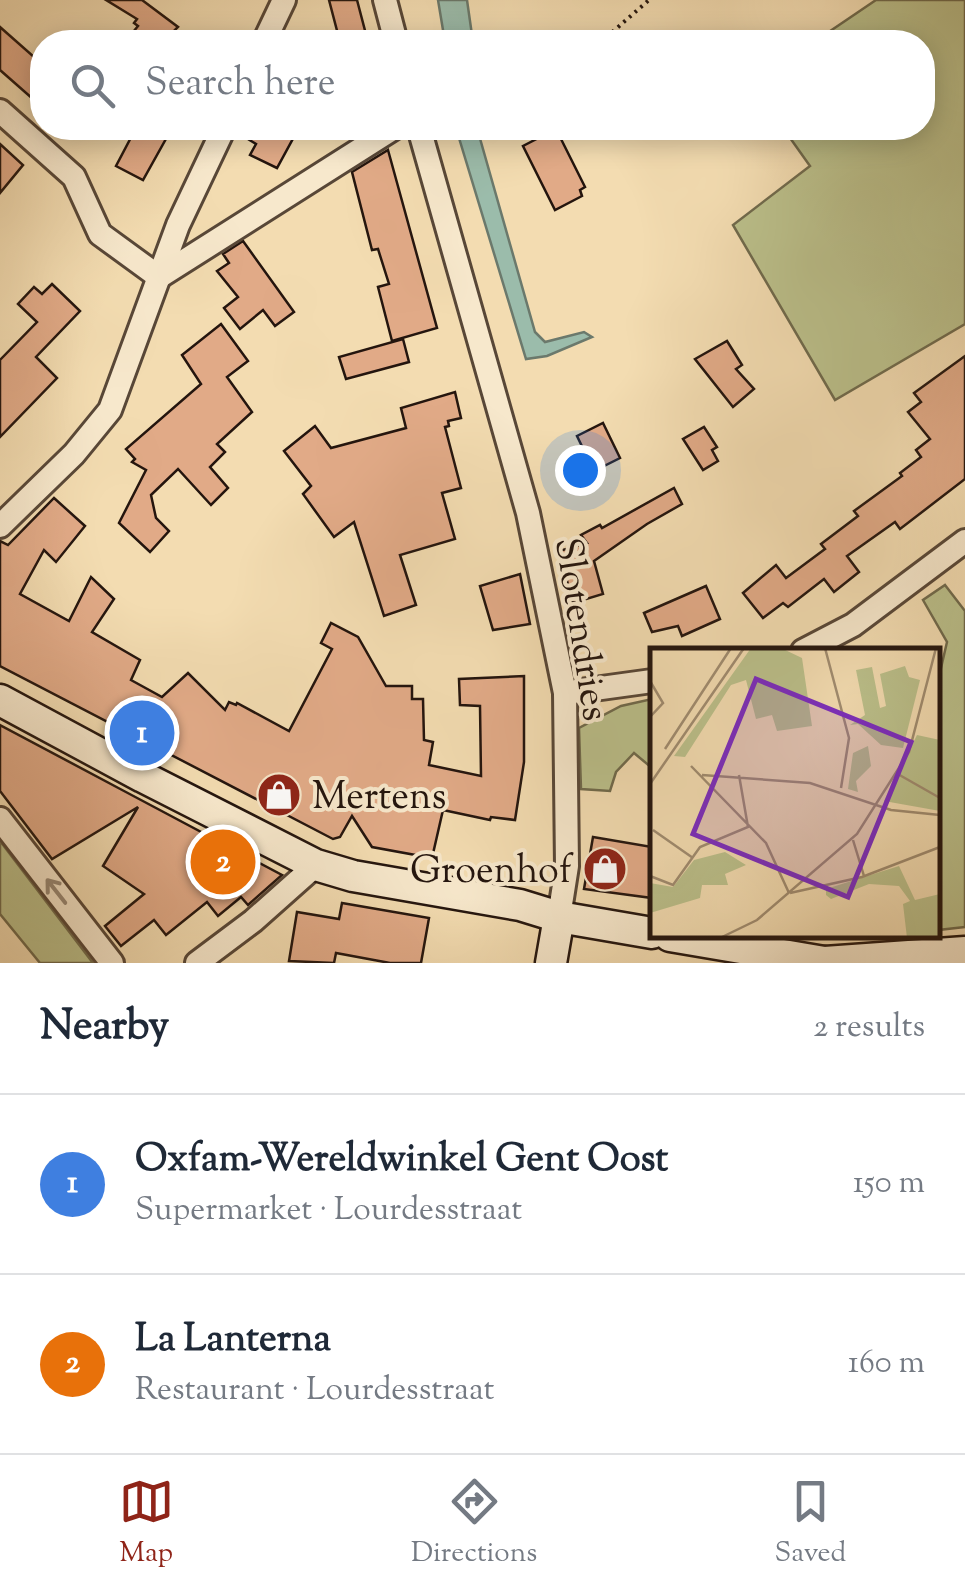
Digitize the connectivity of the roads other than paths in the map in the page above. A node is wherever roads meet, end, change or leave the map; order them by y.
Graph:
1 (284, 0) edge
2 (385, 0) edge
3 (270, 30) edge
4 (393, 30) edge
5 (0, 111) edge
6 (30, 138) edge
7 (33, 140) edge
8 (218, 140) edge
9 (375, 140) edge
10 (422, 140) edge
11 (159, 278) junction
12 (0, 526) edge
13 (965, 541) edge
14 (806, 648) edge
15 (650, 681) edge
16 (565, 692) junction
17 (0, 700) edge
18 (0, 819) edge
19 (316, 865) junction
20 (559, 916) junction
21 (650, 932) edge
22 (679, 938) edge
23 (965, 952) edge
24 (765, 957) edge
25 (827, 962) edge
26 (112, 963) edge
27 (197, 963) edge
28 (551, 963) edge

1 - 3 street
2 - 4 street
5 - 6 street
7 - 11 street
8 - 11 street
9 - 11 street
10 - 16 street, Slotendries
11 - 12 street
13 - 14 street
15 - 16 street
16 - 20 street, Slotendries
17 - 19 street
26 -> 18 street
19 - 20 street
19 - 27 street
20 - 21 street
20 - 28 street
22 - 24 street
23 - 25 street
24 - 25 street

